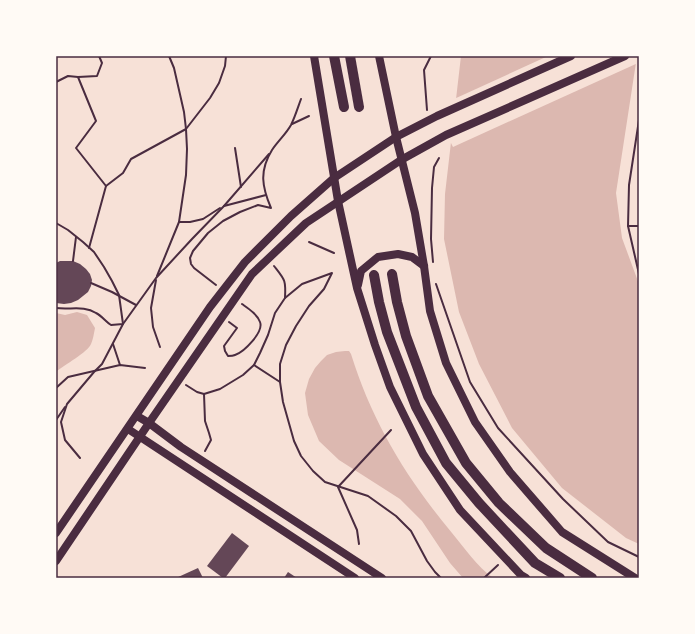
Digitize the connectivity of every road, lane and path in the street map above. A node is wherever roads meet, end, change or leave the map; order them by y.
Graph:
1 (99, 56) edge
2 (169, 56) edge
3 (226, 56) edge
4 (314, 56) edge
5 (334, 56) edge
6 (350, 56) edge
7 (379, 56) edge
8 (431, 56) edge
9 (571, 56) edge
10 (625, 56) edge
11 (78, 77) junction
12 (56, 82) edge
13 (301, 99) dead end
14 (359, 106) dead end
15 (344, 107) dead end
16 (427, 110) dead end
17 (309, 116) dead end
18 (639, 120) edge
19 (290, 125) junction
20 (186, 129) junction
21 (396, 138) junction
22 (235, 148) dead end
23 (271, 151) junction
24 (439, 158) dead end
25 (401, 160) junction
26 (334, 178) junction
27 (106, 186) junction
28 (241, 187) junction
29 (266, 195) junction
30 (338, 201) junction
31 (224, 206) junction
32 (240, 212) dead end
33 (179, 222) junction
34 (56, 223) edge
35 (628, 226) junction
36 (639, 226) edge
37 (76, 236) junction
38 (309, 242) dead end
39 (90, 248) junction
40 (334, 253) dead end
41 (73, 261) dead end
42 (274, 266) dead end
43 (424, 266) junction
44 (434, 266) dead end
45 (392, 274) dead end
46 (639, 274) edge
47 (374, 275) dead end
48 (156, 278) junction
49 (435, 280) dead end
50 (91, 283) dead end
51 (357, 288) junction
52 (119, 295) junction
53 (285, 298) junction
54 (136, 305) junction
55 (56, 308) edge
56 (123, 324) junction
57 (113, 344) junction
58 (160, 347) dead end
59 (120, 365) junction
60 (254, 365) junction
61 (145, 368) dead end
62 (94, 372) junction
63 (280, 382) junction
64 (185, 384) dead end
65 (56, 388) edge
66 (204, 394) junction
67 (67, 404) junction
68 (137, 416) junction
69 (56, 420) edge
70 (148, 423) junction
71 (128, 429) junction
72 (391, 430) dead end
73 (140, 436) junction
74 (205, 451) dead end
75 (80, 458) dead end
76 (338, 487) junction
77 (56, 533) edge
78 (359, 544) dead end
79 (639, 557) edge
80 (56, 561) edge
81 (498, 565) dead end
82 (355, 578) edge
83 (382, 578) edge
84 (441, 578) edge
85 (484, 578) edge
86 (526, 578) edge
87 (560, 578) edge
88 (592, 578) edge
89 (635, 578) edge

1 - 11 path
2 - 20 path
3 - 20 path
4 - 26 main road
5 - 15 highway
6 - 14 highway
7 - 21 main road
8 - 16 path
9 - 21 main road
10 - 25 main road
11 - 12 path
11 - 27 path
13 - 19 path
17 - 19 path
18 - 35 path
19 - 23 path
20 - 27 path
20 - 33 path
21 - 25 main road
21 - 26 main road
22 - 28 path
23 - 28 path
23 - 29 path
24 - 44 path
25 - 30 main road
25 - 43 main road
26 - 30 main road
26 - 68 main road
27 - 39 path
28 - 31 path
29 - 31 path
29 - 32 path
30 - 51 main road
30 - 70 main road
31 - 33 path
31 - 48 path
33 - 48 path
34 - 37 path
35 - 36 path
35 - 46 path
37 - 39 path
37 - 41 path
38 - 40 path
39 - 52 path
42 - 53 path
43 - 51 main road
43 - 89 main road
45 - 88 highway
47 - 87 highway
48 - 54 path
48 - 58 path
49 - 79 path
50 - 52 path
51 - 86 main road
52 - 54 path
52 - 56 path
53 - 60 path
53 - 63 path
54 - 56 path
55 - 56 path
56 - 57 path
57 - 59 path
57 - 62 path
59 - 61 path
59 - 62 path
60 - 63 path
60 - 66 path
62 - 65 path
62 - 67 path
63 - 76 path
64 - 66 path
66 - 74 path
67 - 69 path
67 - 75 path
68 - 70 main road
68 - 71 main road
70 - 73 main road
70 - 83 main road
71 - 73 main road
71 - 77 main road
72 - 76 path
73 - 80 main road
73 - 82 main road
76 - 78 path
76 - 84 path
81 - 85 path

